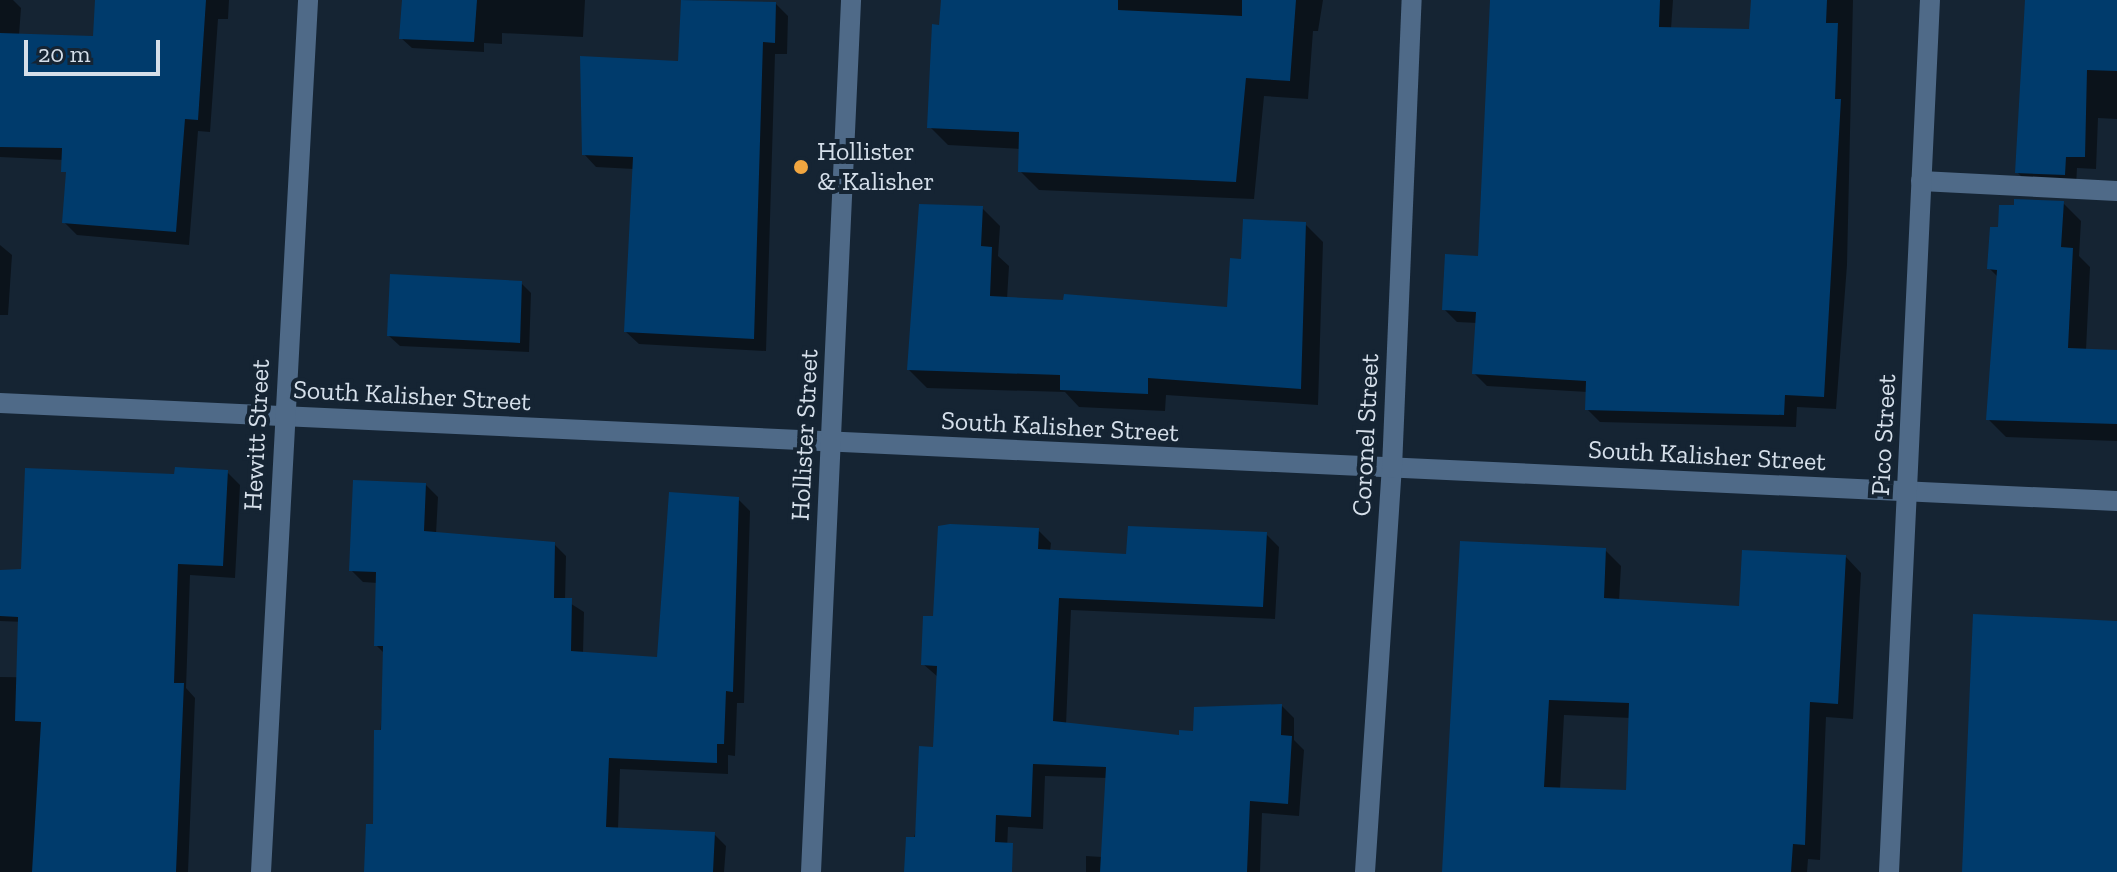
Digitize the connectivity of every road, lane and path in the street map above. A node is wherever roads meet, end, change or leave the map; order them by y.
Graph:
1 (308, 0) edge
2 (851, 0) edge
3 (1412, 0) edge
4 (1930, 0) edge
5 (1921, 181) junction
6 (2117, 191) edge
7 (0, 403) edge
8 (284, 416) junction
9 (830, 442) junction
10 (1392, 468) junction
11 (1907, 491) junction
12 (2117, 501) edge
13 (261, 872) edge
14 (811, 872) edge
15 (1365, 872) edge
16 (1889, 872) edge

1 - 8 street, Hewitt Street
2 - 9 street, Hollister Street
3 - 10 street, Coronel Street
4 - 5 street, Pico Street
5 - 6 street
5 - 11 street, Pico Street
7 - 8 street, South Kalisher Street
8 - 9 street, South Kalisher Street
8 - 13 street, Hewitt Street
9 - 10 street, South Kalisher Street
9 - 14 street, Hollister Street
10 - 11 street, South Kalisher Street
10 - 15 street, Coronel Street
11 - 12 street, South Kalisher Street
11 - 16 street, Pico Street

